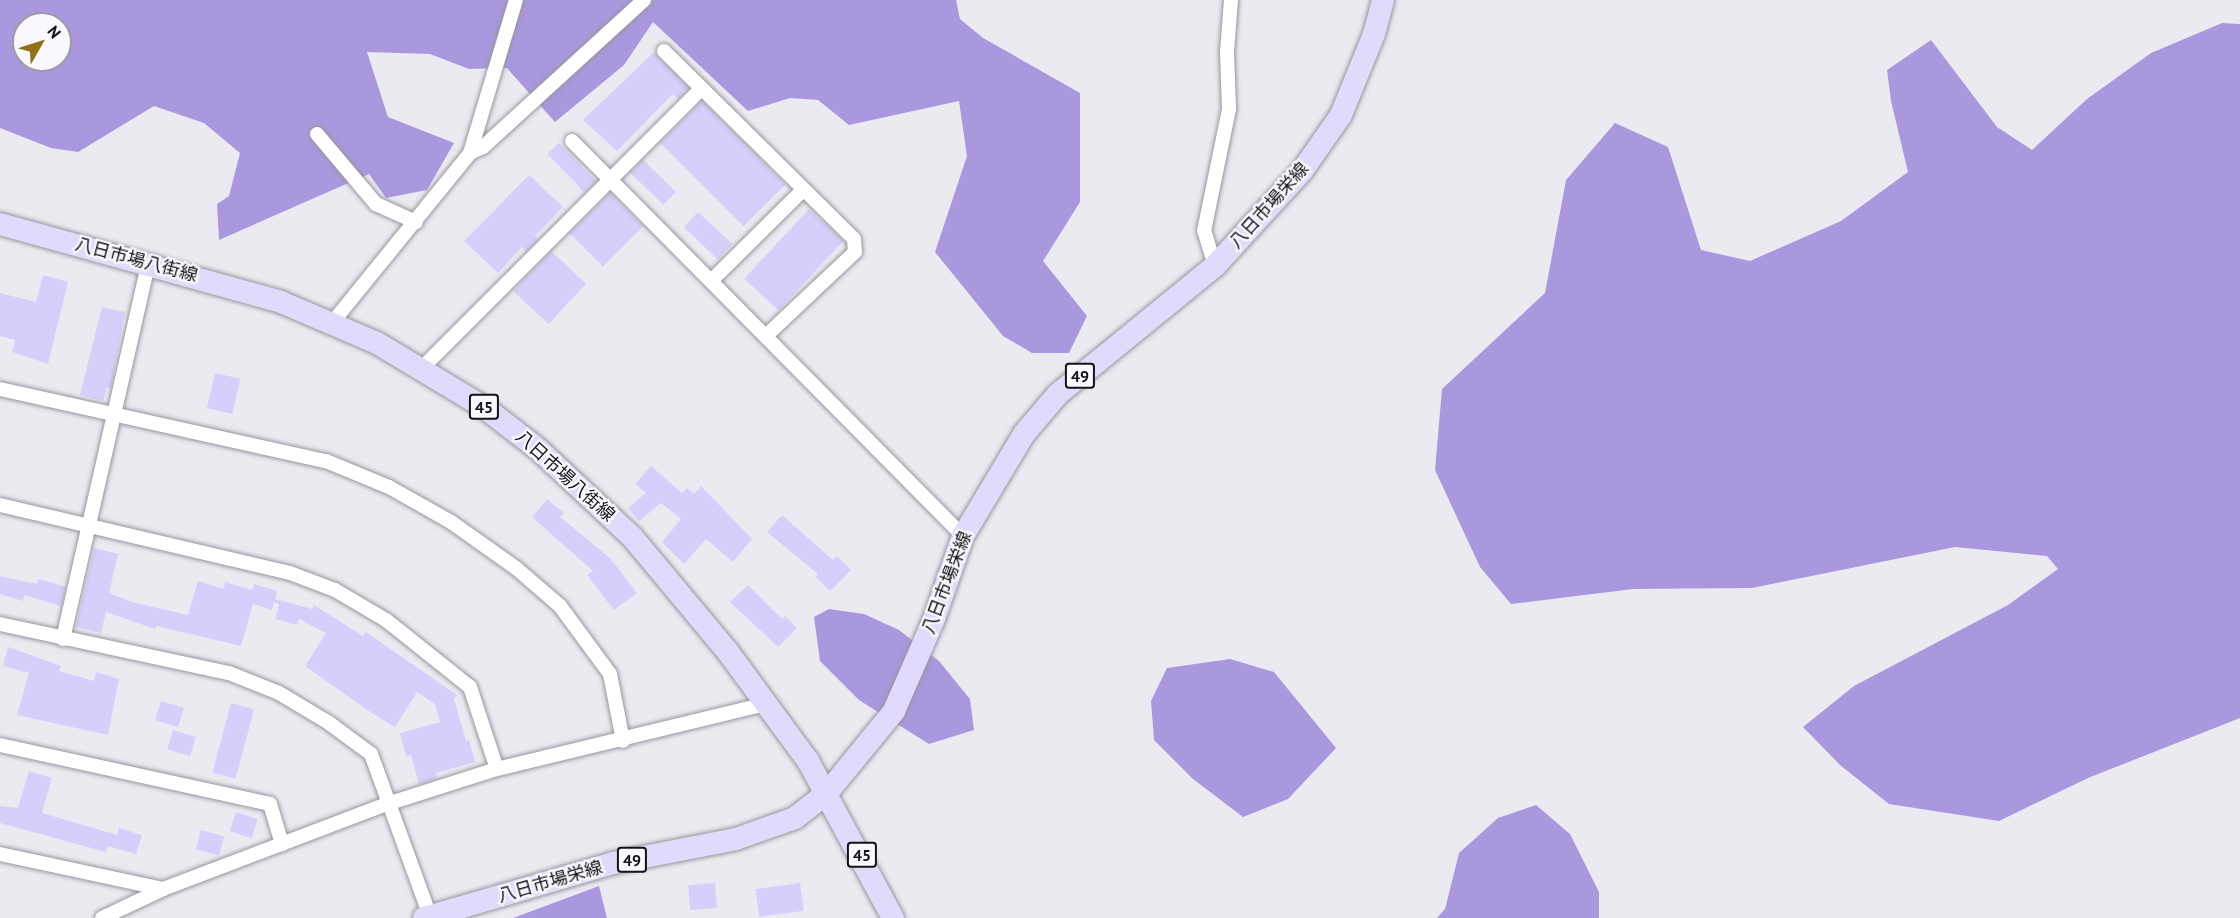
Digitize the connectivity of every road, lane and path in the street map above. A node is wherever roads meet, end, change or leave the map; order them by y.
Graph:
1 (516, 0) edge
2 (644, 0) edge
3 (1231, 0) edge
4 (1383, 0) edge
5 (664, 51) dead end
6 (701, 88) junction
7 (316, 135) dead end
8 (572, 141) dead end
9 (470, 153) junction
10 (610, 179) junction
11 (803, 190) junction
12 (416, 222) junction
13 (0, 224) edge
14 (148, 264) junction
15 (1215, 266) junction
16 (711, 281) junction
17 (332, 323) junction
18 (766, 336) junction
19 (422, 368) junction
20 (0, 389) edge
21 (114, 416) junction
22 (0, 505) edge
23 (90, 525) junction
24 (963, 536) junction
25 (0, 624) edge
26 (63, 639) junction
27 (769, 703) junction
28 (622, 741) junction
29 (0, 745) edge
30 (497, 769) junction
31 (827, 793) junction
32 (387, 804) junction
33 (282, 844) junction
34 (0, 854) edge
35 (164, 889) junction
36 (428, 917) edge
37 (102, 918) edge
38 (892, 918) edge

1 - 9 street
2 - 9 street
3 - 15 street
4 - 15 main road, 八日市場栄線 / 49
5 - 6 street
6 - 10 street
6 - 11 street
7 - 12 street
8 - 10 street
9 - 12 street
10 - 16 street
10 - 19 street
11 - 16 street
11 - 18 street
12 - 17 street
13 - 14 main road, 八日市場八街線 / 45
14 - 17 main road, 八日市場八街線 / 45
14 - 21 street
15 - 24 main road, 八日市場栄線 / 49
16 - 18 street
17 - 19 main road, 八日市場八街線 / 45
18 - 24 street
19 - 27 main road, 八日市場八街線 / 45
20 - 21 street
21 - 23 street
21 - 28 street
22 - 23 street
23 - 26 street
23 - 30 street
24 - 31 main road, 八日市場栄線 / 49
25 - 26 street
26 - 32 street
27 - 28 street
27 - 31 main road, 八日市場八街線 / 45
28 - 30 street
29 - 33 street
30 - 32 street
31 - 36 main road, 八日市場栄線 / 49
31 - 38 main road, 八日市場八街線 / 45
32 - 33 street
32 - 36 street
33 - 35 street
34 - 35 street
35 - 37 street

